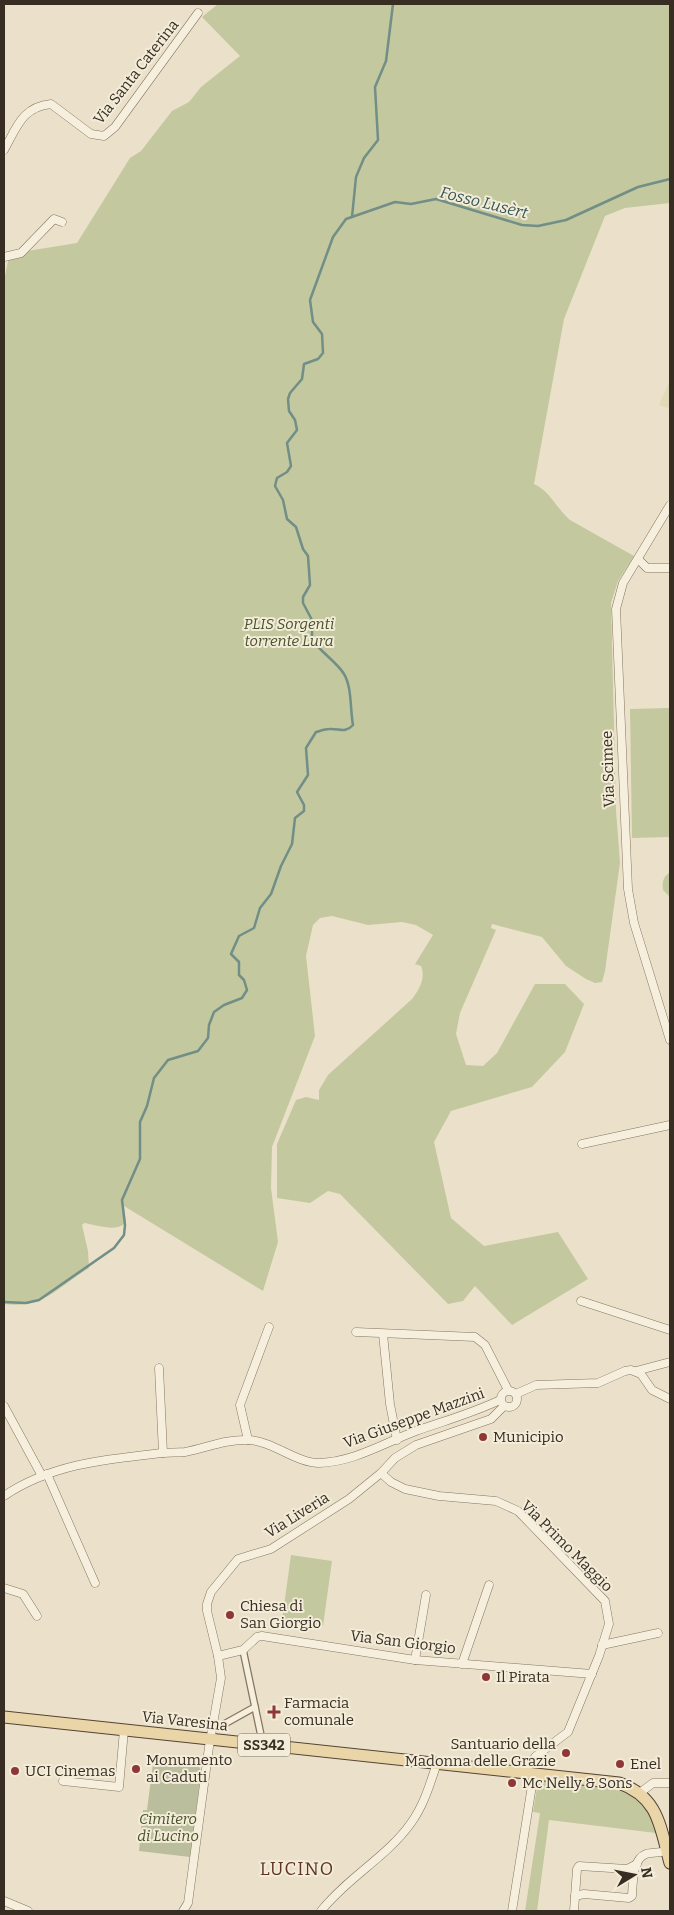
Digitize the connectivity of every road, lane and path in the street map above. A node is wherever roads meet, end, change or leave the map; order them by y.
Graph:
1 (198, 13) dead end
2 (4, 150) edge
3 (62, 222) dead end
4 (4, 257) edge
5 (670, 505) edge
6 (638, 559) junction
7 (670, 568) edge
8 (670, 1040) edge
9 (670, 1125) edge
10 (582, 1144) dead end
11 (581, 1301) dead end
12 (269, 1327) dead end
13 (670, 1330) edge
14 (356, 1332) dead end
15 (383, 1334) junction
16 (670, 1362) edge
17 (159, 1368) dead end
18 (636, 1371) junction
19 (508, 1390) junction
20 (516, 1394) junction
21 (670, 1399) edge
22 (502, 1403) junction
23 (4, 1406) edge
24 (248, 1440) junction
25 (397, 1440) junction
26 (163, 1453) junction
27 (381, 1473) junction
28 (44, 1475) junction
29 (4, 1496) edge
30 (95, 1583) dead end
31 (489, 1585) dead end
32 (4, 1588) edge
33 (426, 1595) dead end
34 (37, 1616) dead end
35 (658, 1633) dead end
36 (602, 1645) junction
37 (243, 1650) junction
38 (218, 1656) junction
39 (415, 1660) junction
40 (462, 1664) junction
41 (592, 1674) junction
42 (256, 1707) junction
43 (4, 1717) edge
44 (219, 1727) dead end
45 (124, 1730) junction
46 (211, 1739) junction
47 (264, 1745) junction
48 (437, 1763) junction
49 (529, 1773) junction
50 (64, 1782) dead end
51 (670, 1783) edge
52 (640, 1792) junction
53 (667, 1851) junction
54 (670, 1863) edge
55 (636, 1864) junction
56 (575, 1896) junction
57 (4, 1900) edge
58 (188, 1903) junction
59 (28, 1911) edge
60 (183, 1911) edge
61 (191, 1911) edge
62 (321, 1911) edge
63 (512, 1911) edge
64 (574, 1911) edge

1 - 2 street, Via Santa Caterina
3 - 4 street
5 - 6 street, Via Scimee
6 - 7 street
6 - 8 street, Via Scimee
9 - 10 street
11 - 13 street
12 - 24 street
14 - 15 street
15 - 19 street
15 - 25 street
16 - 18 street
17 - 26 street
18 - 20 street
18 - 21 street
19 - 20 street
19 - 22 street
20 - 22 street
22 - 25 street, Via Giuseppe Mazzini
22 - 27 street, Via Liveria
23 - 28 street
24 - 25 street, Via Giuseppe Mazzini
24 - 26 street, Via Giuseppe Mazzini
26 - 28 street, Via Giuseppe Mazzini
27 - 36 street, Via Primo Maggio
27 - 38 street, Via Liveria
28 - 29 street, Via Giuseppe Mazzini
28 - 30 street
31 - 40 street
32 - 34 street
33 - 39 street
35 - 36 street
36 - 41 street, Via Primo Maggio
37 - 38 street, Via San Giorgio
37 - 39 street, Via San Giorgio
37 - 42 street
38 - 46 street, Via Liveria
39 - 40 street, Via San Giorgio
40 - 41 street, Via San Giorgio
41 - 49 street, Via Primo Maggio
42 - 44 street
42 - 47 street
43 - 45 main road, Via Varesina / SS342
45 - 46 main road, Via Varesina / SS342
45 - 50 street
46 - 47 main road, Via Varesina / SS342
46 - 58 street, Via Liveria
47 - 48 main road, Via Varesina / SS342
48 - 49 main road, Via Varesina / SS342
48 - 62 street
49 - 52 main road, Via Varesina / SS342
49 - 63 street
51 - 52 street
52 - 53 main road, Via Varesina / SS342
53 - 54 main road, Via Varesina / SS342
53 - 55 street
55 - 56 street
55 - 56 street
56 - 64 street
57 - 59 street
58 - 60 street
58 - 61 street

